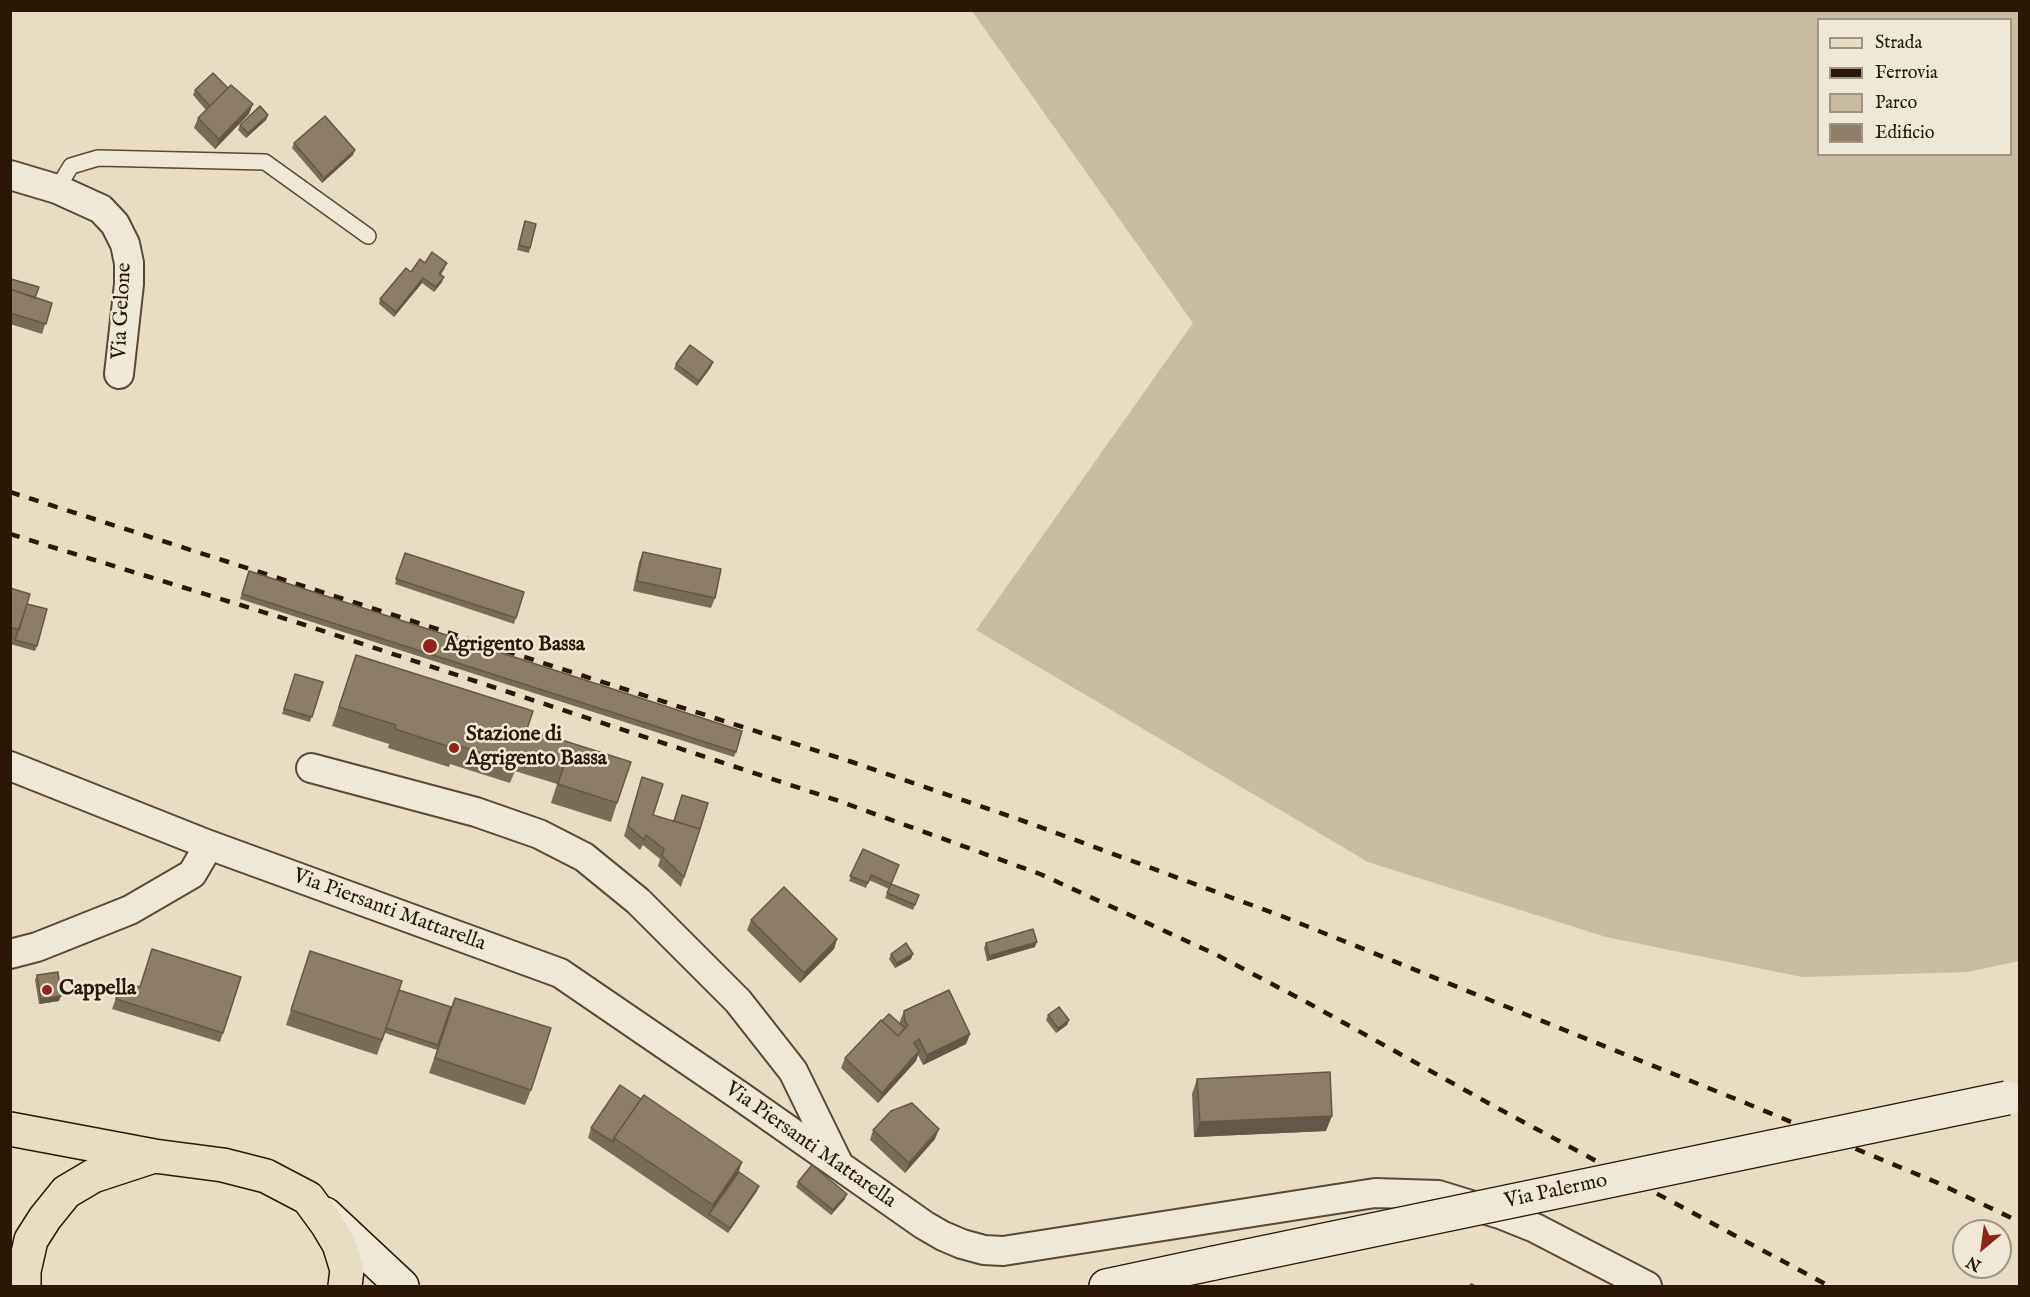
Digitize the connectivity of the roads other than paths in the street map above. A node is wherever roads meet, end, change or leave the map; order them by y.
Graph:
1 (10, 175) edge
2 (57, 189) junction
3 (368, 236) dead end
4 (119, 374) dead end
5 (10, 766) edge
6 (310, 768) dead end
7 (209, 845) junction
8 (10, 954) edge
9 (2016, 1096) edge
10 (10, 1129) edge
11 (154, 1156) junction
12 (840, 1167) junction
13 (308, 1198) junction
14 (1214, 1263) junction
15 (24, 1287) edge
16 (345, 1287) edge
17 (402, 1287) edge
18 (1106, 1287) edge
19 (1164, 1287) edge
20 (1647, 1287) edge

1 - 2 street, Via Gelone
2 - 3 lane
2 - 4 street, Via Gelone
5 - 7 street, Via Piersanti Mattarella
6 - 12 street
7 - 8 street
7 - 12 street, Via Piersanti Mattarella
9 - 14 main road, Via Palermo, bridge
10 - 11 main road
11 - 13 main road
11 - 15 main road
12 - 20 street, Via Piersanti Mattarella
13 - 16 main road
13 - 17 main road
14 - 18 main road, Via Palermo
14 - 19 main road

